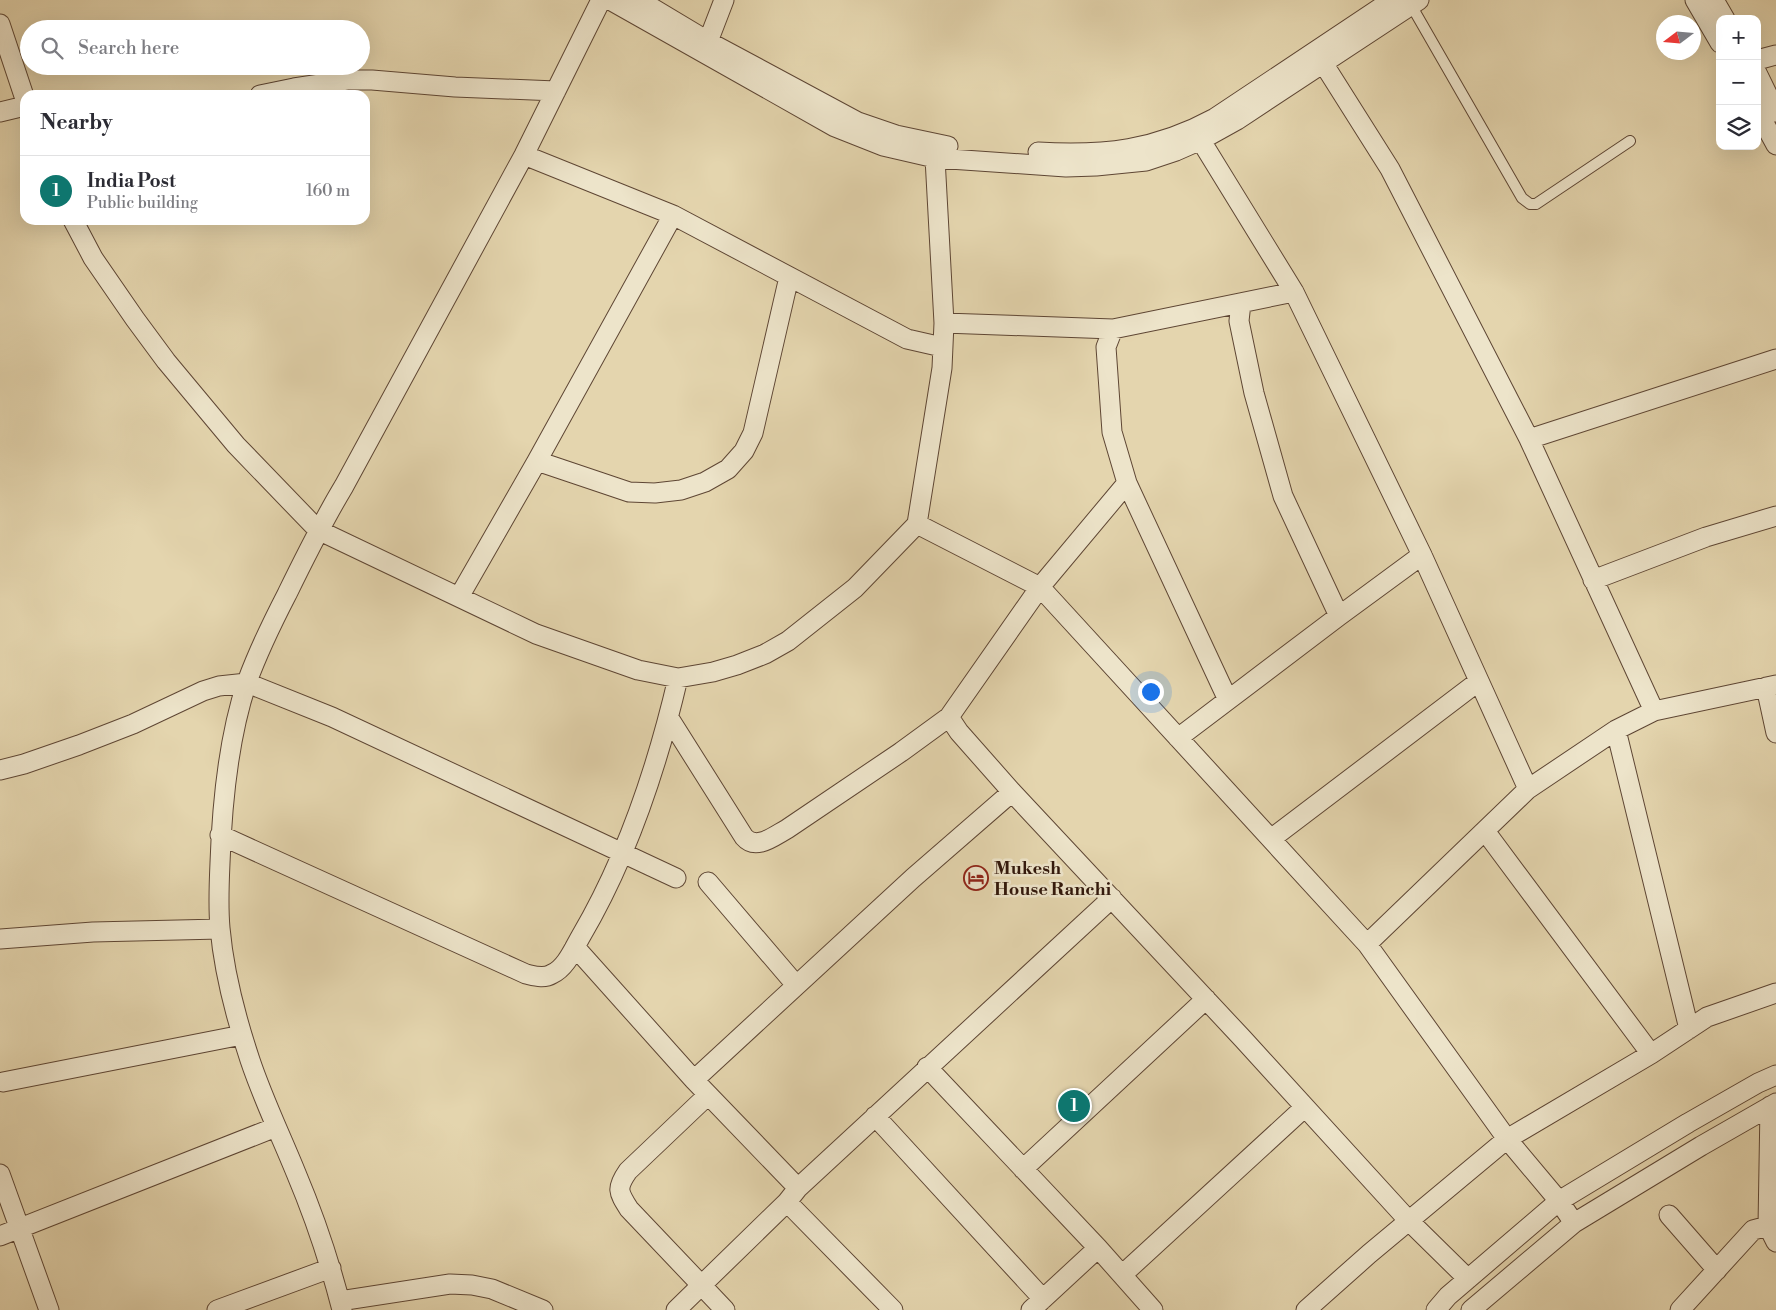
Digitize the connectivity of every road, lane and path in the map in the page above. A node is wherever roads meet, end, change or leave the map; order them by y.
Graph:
1 (602, 0) edge
2 (610, 0) edge
3 (639, 0) edge
4 (724, 0) edge
5 (1392, 0) edge
6 (1695, 0) edge
7 (1714, 0) edge
8 (1415, 3) edge
9 (1723, 15) edge
10 (0, 24) edge
11 (1716, 36) edge
12 (706, 48) junction
13 (1776, 55) edge
14 (1320, 58) junction
15 (1761, 59) edge
16 (1761, 81) edge
17 (22, 90) edge
18 (284, 90) edge
19 (556, 91) junction
20 (20, 107) edge
21 (0, 112) edge
22 (1776, 112) edge
23 (1761, 117) edge
24 (1198, 135) junction
25 (1630, 141) dead end
26 (1776, 145) edge
27 (935, 151) junction
28 (524, 156) junction
29 (673, 215) junction
30 (76, 225) edge
31 (789, 277) junction
32 (1294, 292) junction
33 (1241, 303) junction
34 (944, 323) junction
35 (1114, 329) junction
36 (942, 347) junction
37 (1776, 359) edge
38 (1529, 439) junction
39 (537, 461) junction
40 (1127, 483) junction
41 (1776, 516) edge
42 (917, 524) junction
43 (318, 530) junction
44 (1422, 555) junction
45 (1594, 580) junction
46 (1040, 587) junction
47 (460, 597) junction
48 (1339, 616) junction
49 (678, 678) junction
50 (1479, 681) junction
51 (247, 683) junction
52 (1771, 686) edge
53 (1228, 700) junction
54 (1654, 712) junction
55 (949, 717) junction
56 (668, 718) junction
57 (1616, 730) junction
58 (1776, 733) edge
59 (1178, 738) junction
60 (0, 770) edge
61 (1528, 789) junction
62 (1012, 792) junction
63 (1485, 831) junction
64 (220, 835) junction
65 (1271, 839) junction
66 (624, 854) junction
67 (676, 878) dead end
68 (708, 882) dead end
69 (1112, 898) junction
70 (220, 929) junction
71 (0, 939) edge
72 (1367, 944) junction
73 (575, 947) junction
74 (796, 985) junction
75 (1776, 993) edge
76 (1206, 999) junction
77 (1689, 1029) junction
78 (242, 1035) junction
79 (1651, 1054) junction
80 (928, 1067) junction
81 (1776, 1074) edge
82 (694, 1080) junction
83 (2, 1082) dead end
84 (708, 1095) junction
85 (1773, 1105) edge
86 (1305, 1107) junction
87 (875, 1116) junction
88 (276, 1127) junction
89 (1507, 1139) junction
90 (1023, 1169) junction
91 (0, 1174) edge
92 (1772, 1194) edge
93 (793, 1195) junction
94 (1559, 1201) junction
95 (1669, 1214) dead end
96 (1409, 1222) junction
97 (1574, 1223) junction
98 (19, 1227) junction
99 (1772, 1234) edge
100 (0, 1236) edge
101 (1098, 1248) junction
102 (331, 1268) junction
103 (1717, 1270) junction
104 (1122, 1275) junction
105 (1468, 1279) junction
106 (701, 1285) junction
107 (1037, 1304) edge
108 (341, 1306) edge
109 (1683, 1309) edge
110 (50, 1310) edge
111 (216, 1310) edge
112 (543, 1310) edge
113 (676, 1310) edge
114 (726, 1310) edge
115 (893, 1310) edge
116 (1154, 1310) edge
117 (1306, 1310) edge
118 (1436, 1310) edge
119 (1471, 1310) edge

1 - 19 street
2 - 12 street
3 - 12 street
4 - 12 street
5 - 14 street
6 - 11 street
7 - 9 street
8 - 14 street
8 - 25 lane
10 - 17 street
12 - 27 street
13 - 15 street
14 - 24 street
14 - 38 street
16 - 22 street
18 - 19 street
19 - 28 street
20 - 21 street
23 - 26 street
24 - 27 street
24 - 32 street
27 - 34 street
28 - 29 street
28 - 43 street
29 - 31 street
29 - 39 street
30 - 43 street
31 - 36 street
31 - 39 street
32 - 33 street
32 - 44 street
33 - 35 street
33 - 48 street
34 - 35 street
34 - 36 street
35 - 40 street
36 - 42 street
37 - 38 street
38 - 45 street
39 - 47 street
40 - 46 street
40 - 53 street
41 - 45 street
42 - 46 street
42 - 49 street
43 - 47 street
43 - 51 street
44 - 48 street
44 - 50 street
45 - 54 street
46 - 55 street
46 - 59 street
47 - 49 street
48 - 53 street
49 - 56 street
50 - 61 street
50 - 65 street
51 - 60 street
51 - 64 street
51 - 66 street
52 - 54 street
52 - 58 street
53 - 59 street
54 - 57 street
55 - 56 street
55 - 62 street
56 - 66 street
57 - 61 street
57 - 77 street
59 - 65 street
61 - 63 street
62 - 69 street
62 - 74 street
63 - 72 street
63 - 79 street
64 - 70 street
64 - 73 street
65 - 72 street
66 - 67 street
66 - 73 street
68 - 74 street
69 - 76 street
69 - 80 street
70 - 71 street
70 - 78 street
72 - 89 street
73 - 82 street
74 - 82 street
75 - 77 street
76 - 86 street
76 - 90 street
77 - 79 street
78 - 83 street
78 - 88 street
79 - 89 street
80 - 87 street
80 - 90 street
81 - 94 street
82 - 84 street
84 - 93 street
84 - 106 street
85 - 92 street
85 - 97 street
86 - 96 street
86 - 104 street
87 - 93 street
87 - 107 street
88 - 98 street
88 - 102 street
89 - 94 street
89 - 96 street
90 - 101 street
91 - 98 street
92 - 99 street
93 - 106 street
93 - 115 street
94 - 97 street
94 - 105 street
95 - 103 street
96 - 105 street
96 - 117 street
97 - 119 street
98 - 100 street
98 - 110 street
99 - 103 street
101 - 104 street
101 - 107 street
102 - 108 street
102 - 111 street
103 - 109 street
104 - 116 street
105 - 118 street
106 - 113 street
106 - 114 street
108 - 112 street

